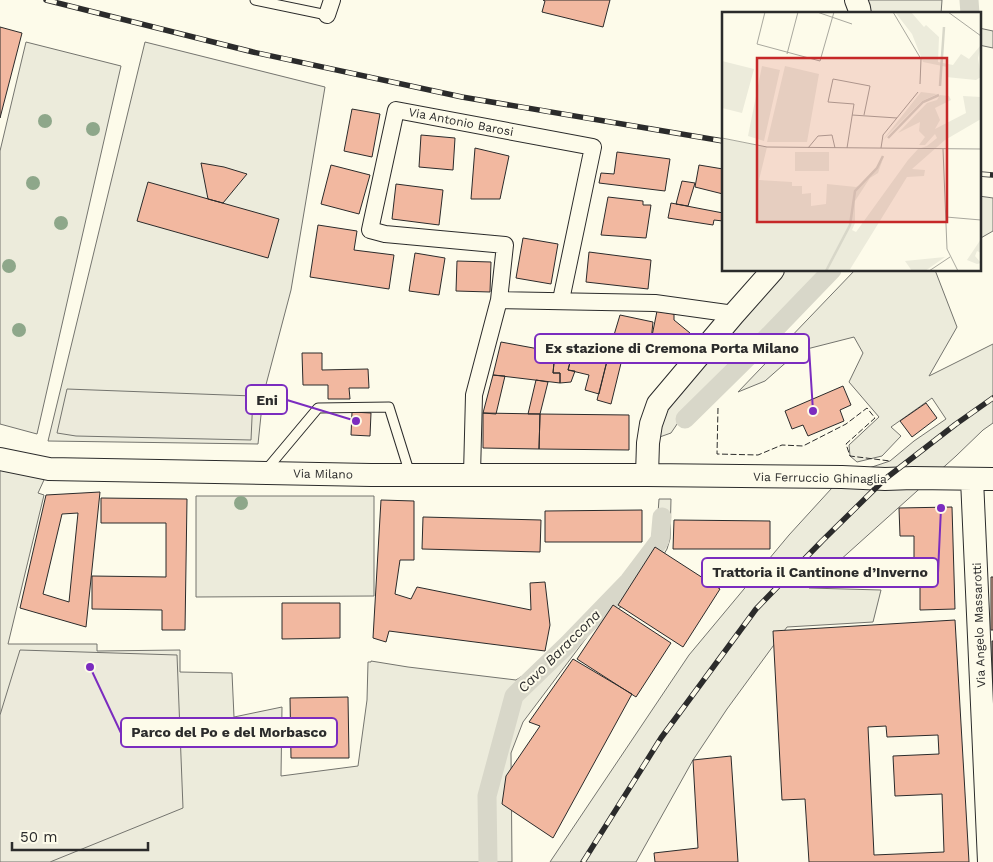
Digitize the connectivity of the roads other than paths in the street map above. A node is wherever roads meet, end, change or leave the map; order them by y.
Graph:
1 (255, 0) edge
2 (856, 0) edge
3 (330, 8) edge
4 (860, 12) edge
5 (772, 271) edge
6 (499, 300) junction
7 (561, 300) junction
8 (734, 314) junction
9 (0, 459) edge
10 (263, 473) junction
11 (410, 474) junction
12 (472, 474) junction
13 (647, 475) junction
14 (983, 479) edge
15 (990, 833) edge
16 (990, 862) edge

1 - 3 lane
2 - 4 main road
5 - 8 main road
6 - 7 street
6 - 7 street, Via Antonio Barosi
6 - 12 street, Via Antonio Barosi
7 - 8 street
8 - 13 main road
9 - 10 main road, Via Milano
10 - 11 main road, Via Milano
10 - 11 lane
11 - 12 main road, Via Milano
12 - 13 main road, Via Milano
13 - 14 main road, Via Ferruccio Ghinaglia
14 - 15 main road, Via Angelo Massarotti
15 - 16 main road, Via Angelo Massarotti

